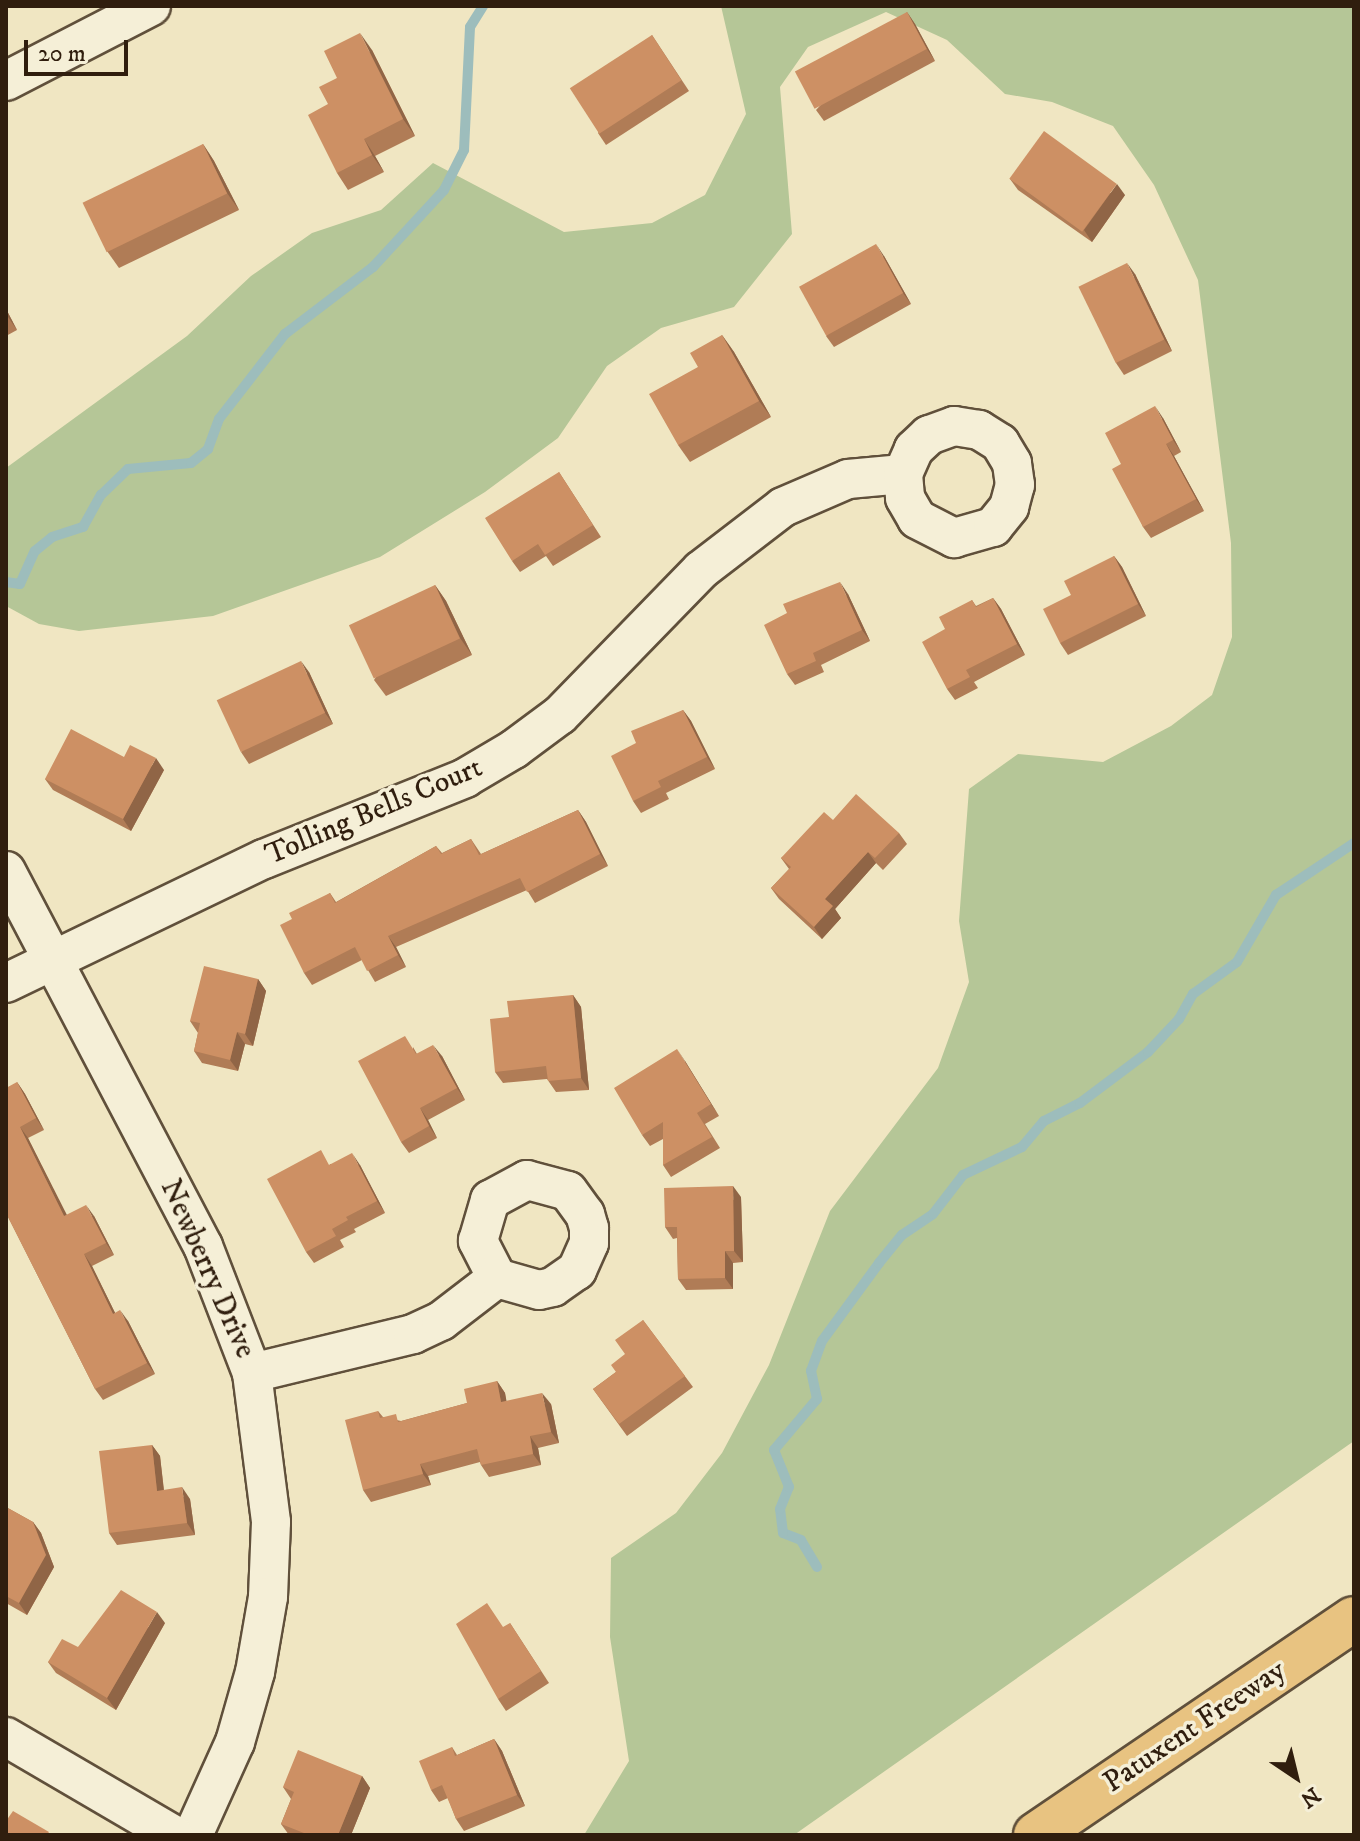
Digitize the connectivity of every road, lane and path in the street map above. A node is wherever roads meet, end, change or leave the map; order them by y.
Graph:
1 (151, 6) edge
2 (6, 81) edge
3 (903, 474) dead end
4 (6, 871) edge
5 (52, 960) junction
6 (6, 983) edge
7 (497, 1278) dead end
8 (252, 1373) junction
9 (1354, 1619) edge
10 (6, 1737) edge
11 (174, 1835) edge
12 (193, 1835) edge
13 (1036, 1835) edge

1 - 2 street
3 - 5 street, Tolling Bells Court
4 - 5 street, Newberry Drive
5 - 6 street, Tolling Bells Court
5 - 8 street, Newberry Drive
7 - 8 street
8 - 12 street, Newberry Drive
9 - 13 highway, Patuxent Freeway
10 - 11 street

